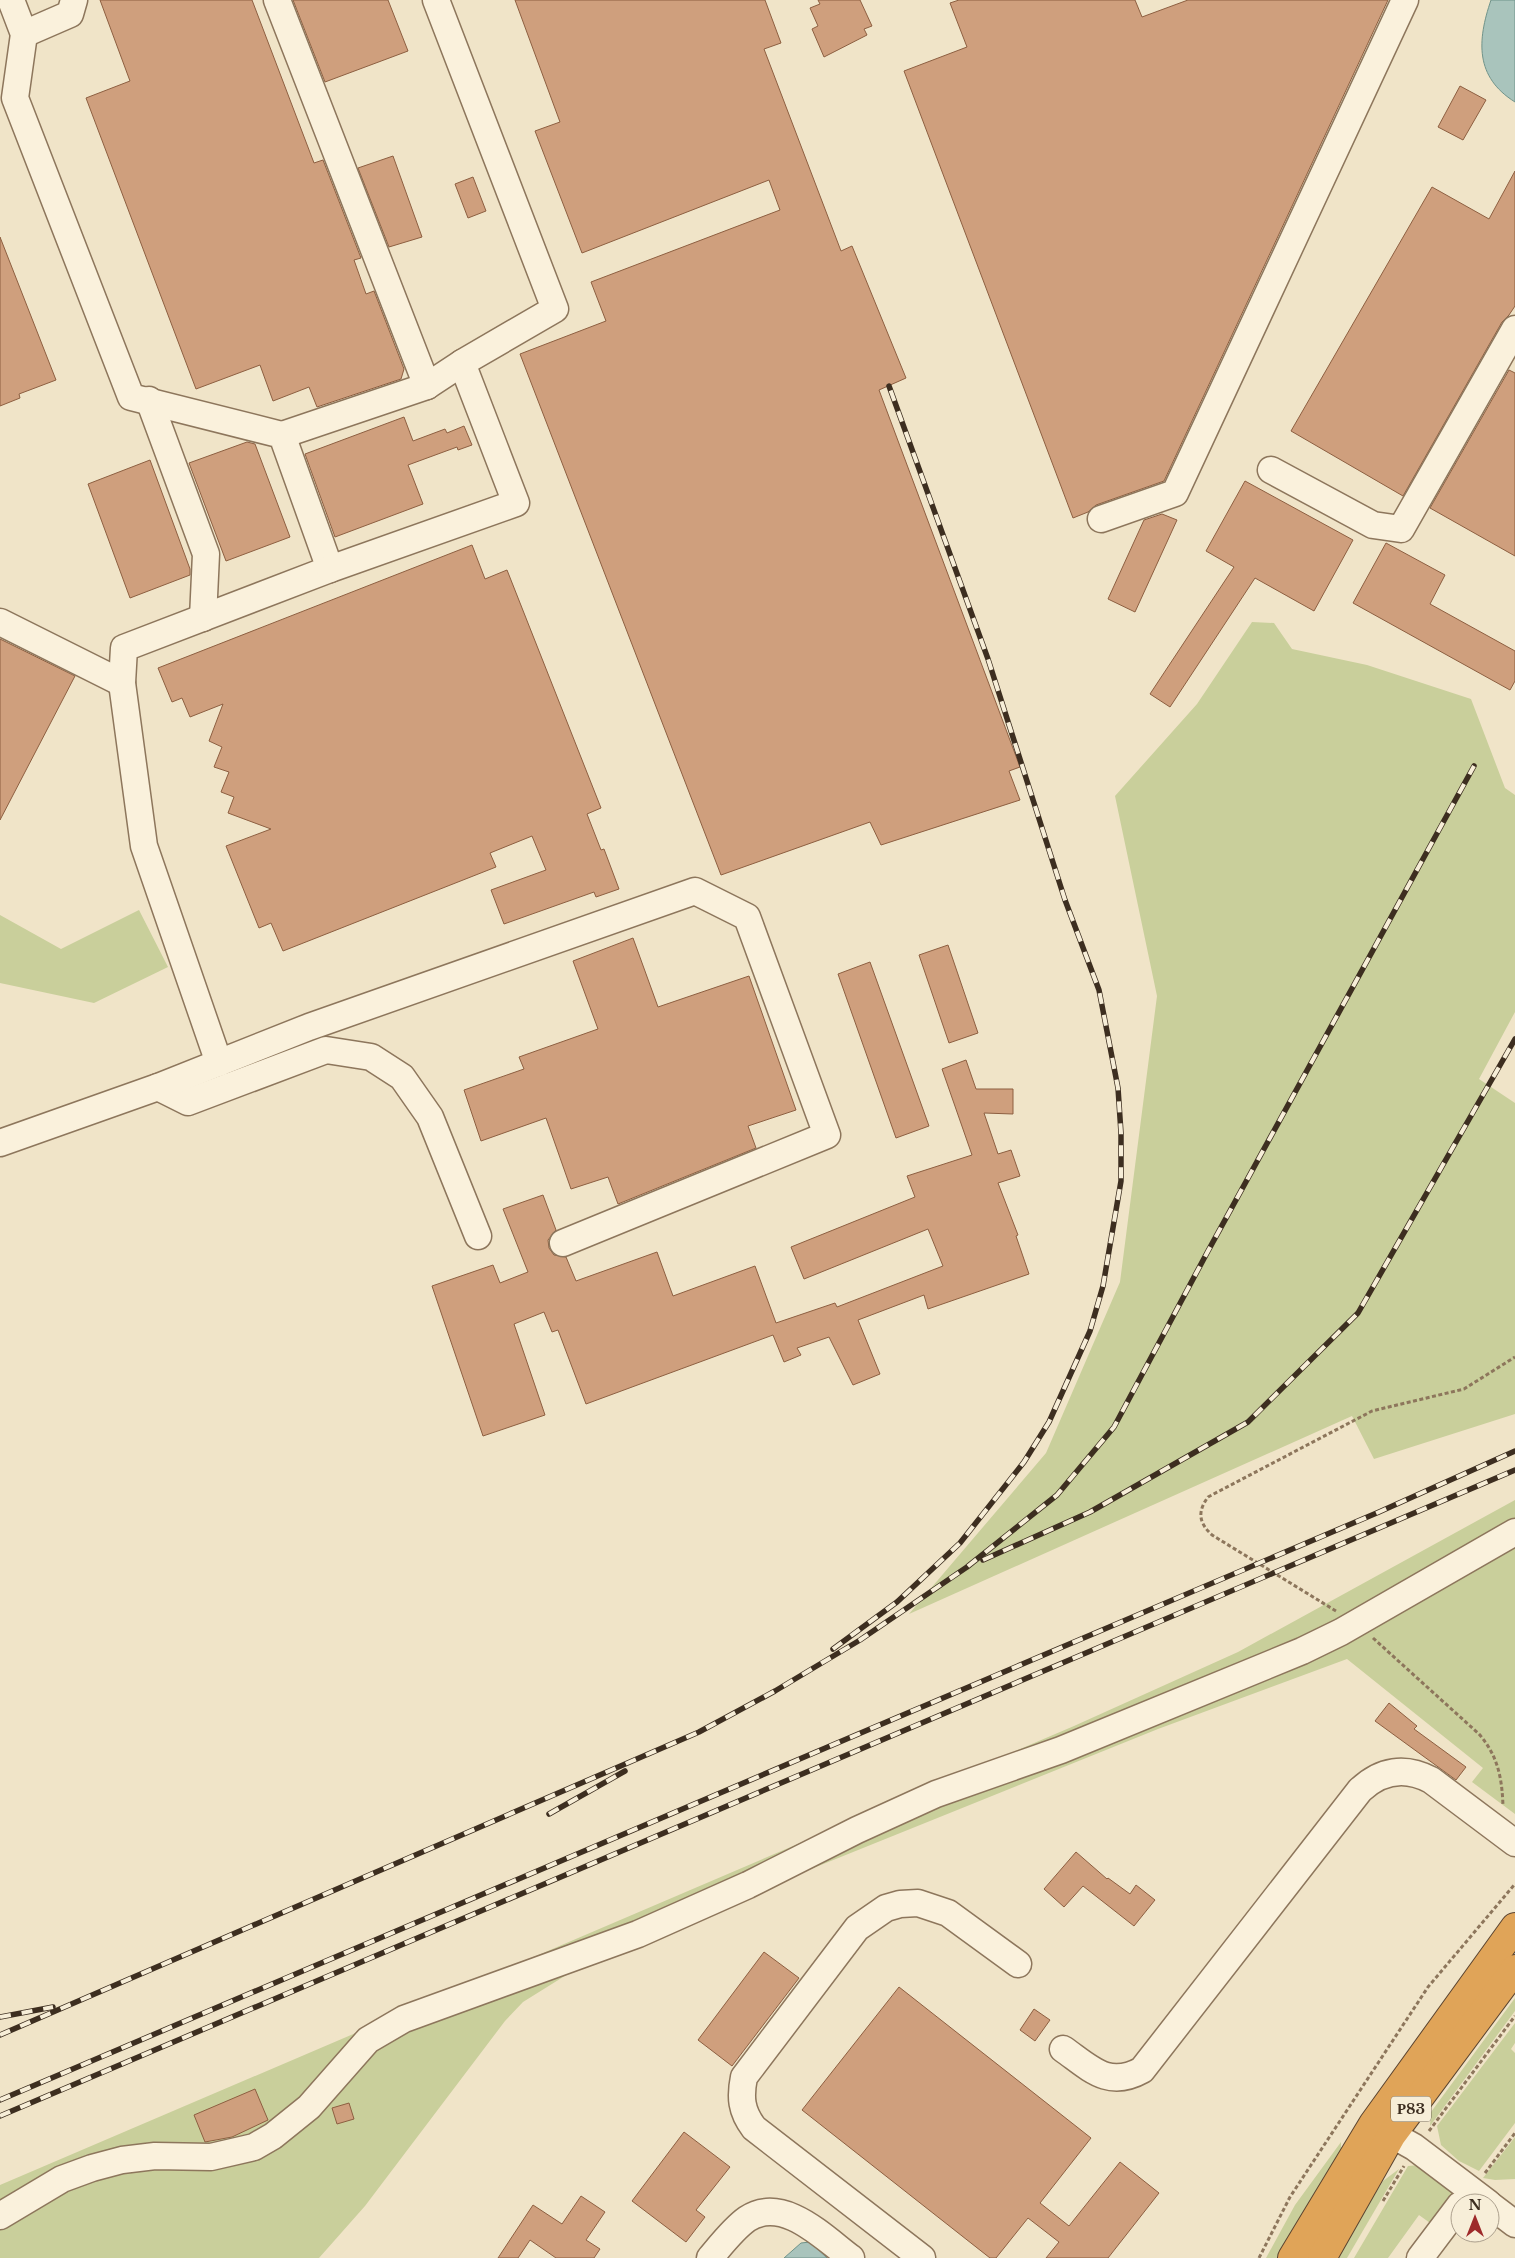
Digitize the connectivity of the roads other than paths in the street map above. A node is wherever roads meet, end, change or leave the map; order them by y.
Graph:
1 (11, 0) edge
2 (74, 0) edge
3 (277, 0) edge
4 (436, 0) edge
5 (1405, 0) edge
6 (24, 34) junction
7 (1515, 329) edge
8 (462, 363) junction
9 (427, 386) junction
10 (149, 400) junction
11 (282, 435) junction
12 (1271, 470) dead end
13 (1101, 519) dead end
14 (330, 569) junction
15 (203, 618) junction
16 (0, 622) edge
17 (122, 683) junction
18 (219, 1063) junction
19 (158, 1087) junction
20 (0, 1144) edge
21 (478, 1236) dead end
22 (563, 1243) dead end
23 (1515, 1532) edge
24 (1509, 1839) edge
25 (1515, 1928) edge
26 (1018, 1964) dead end
27 (1515, 1969) edge
28 (1063, 2049) dead end
29 (1382, 2130) junction
30 (1470, 2193) edge
31 (1500, 2214) edge
32 (0, 2216) edge
33 (1515, 2224) edge
34 (1450, 2225) edge
35 (710, 2258) edge
36 (851, 2258) edge
37 (922, 2258) edge
38 (1292, 2258) edge
39 (1322, 2258) edge
40 (1420, 2258) edge

1 - 6 lane
2 - 6 lane
3 - 9 lane
4 - 8 lane
5 - 13 lane
6 - 10 lane
7 - 12 lane
8 - 9 lane
8 - 14 lane
9 - 11 lane
10 - 11 lane
10 - 15 lane
11 - 14 lane
14 - 15 lane
15 - 17 lane
16 - 17 lane
17 - 18 lane
18 - 19 lane
18 - 22 lane
19 - 20 lane
19 - 21 lane
23 - 32 lane
24 - 28 lane
25 - 29 highway, Р83
26 - 37 lane
27 - 29 highway, Р83
29 - 30 lane
29 - 38 highway, Р83
29 - 39 highway, Р83
31 - 33 lane
34 - 40 lane
35 - 36 lane

